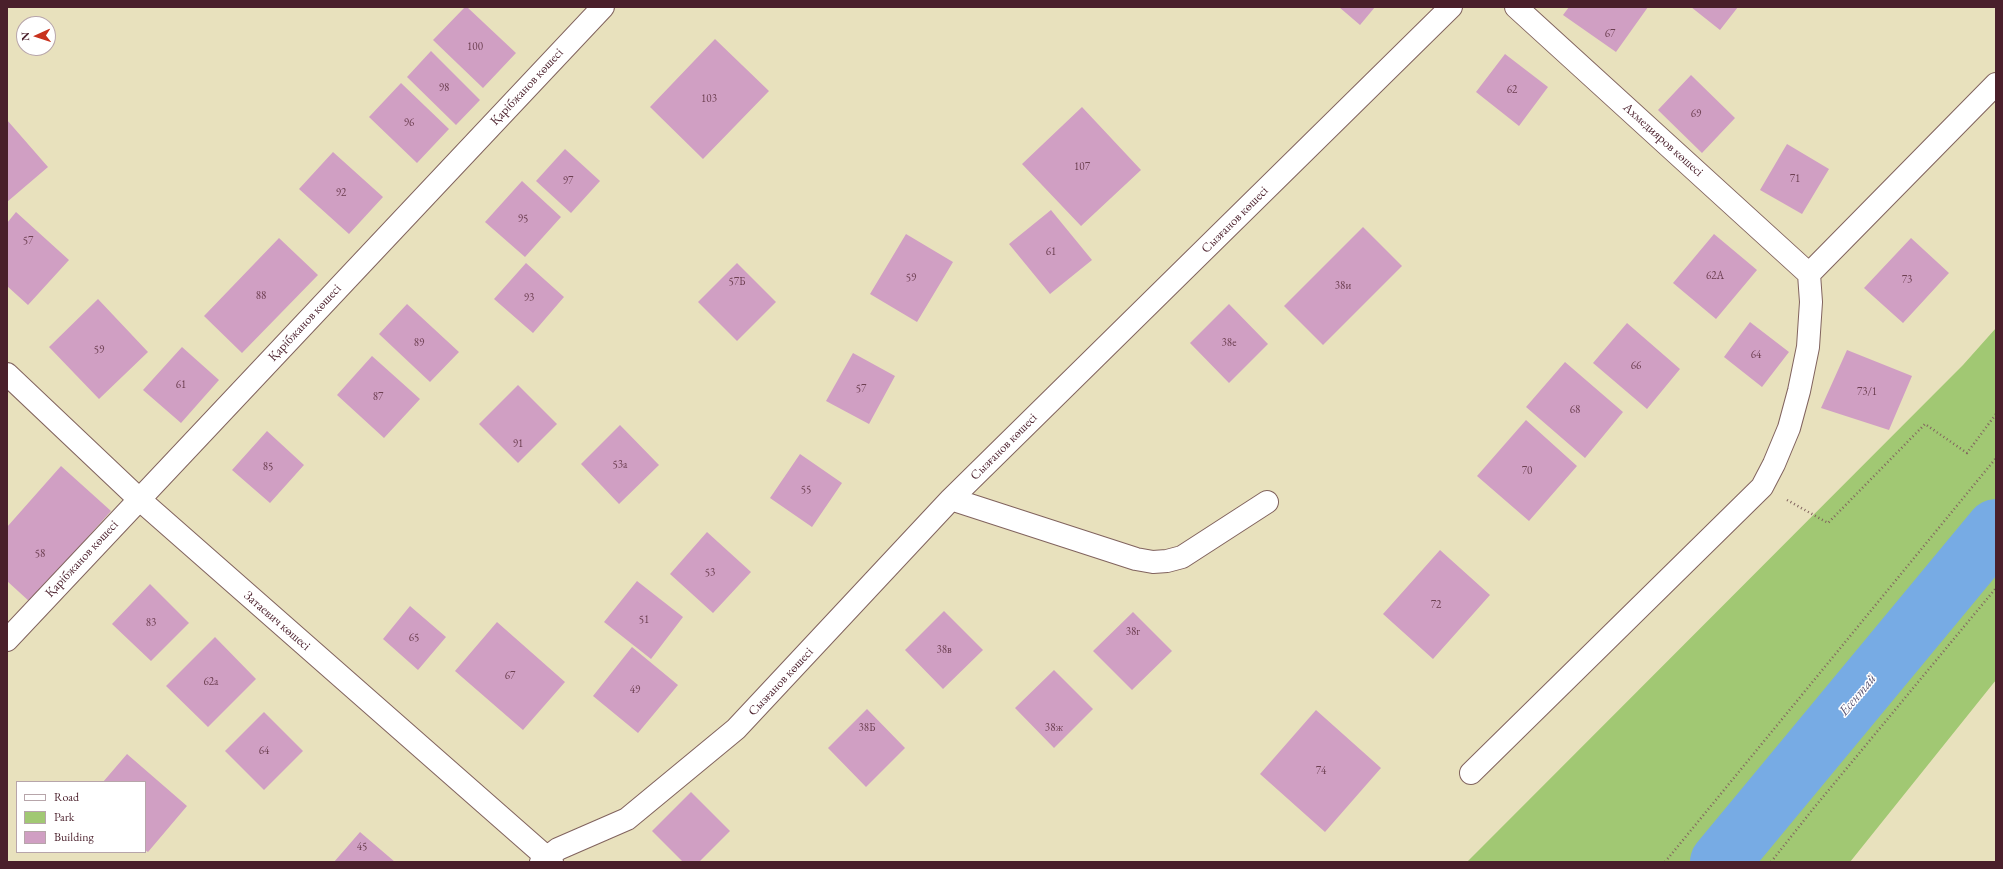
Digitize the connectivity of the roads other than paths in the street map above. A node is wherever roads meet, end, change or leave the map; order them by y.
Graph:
1 (603, 7) edge
2 (1451, 7) edge
3 (1516, 7) edge
4 (1996, 84) edge
5 (1809, 274) junction
6 (7, 374) edge
7 (138, 499) junction
8 (951, 499) junction
9 (1267, 502) dead end
10 (7, 640) edge
11 (1471, 773) dead end
12 (547, 860) edge

1 - 7 street, Қарібжанов көшесі
2 - 8 street, Сызғанов көшесі
3 - 5 street, Ахмедияров көшесі
4 - 5 street
5 - 11 street
6 - 7 street, Затаевич көшесі
7 - 10 street, Қарібжанов көшесі
7 - 12 street, Затаевич көшесі
8 - 9 street
8 - 12 street, Сызғанов көшесі

